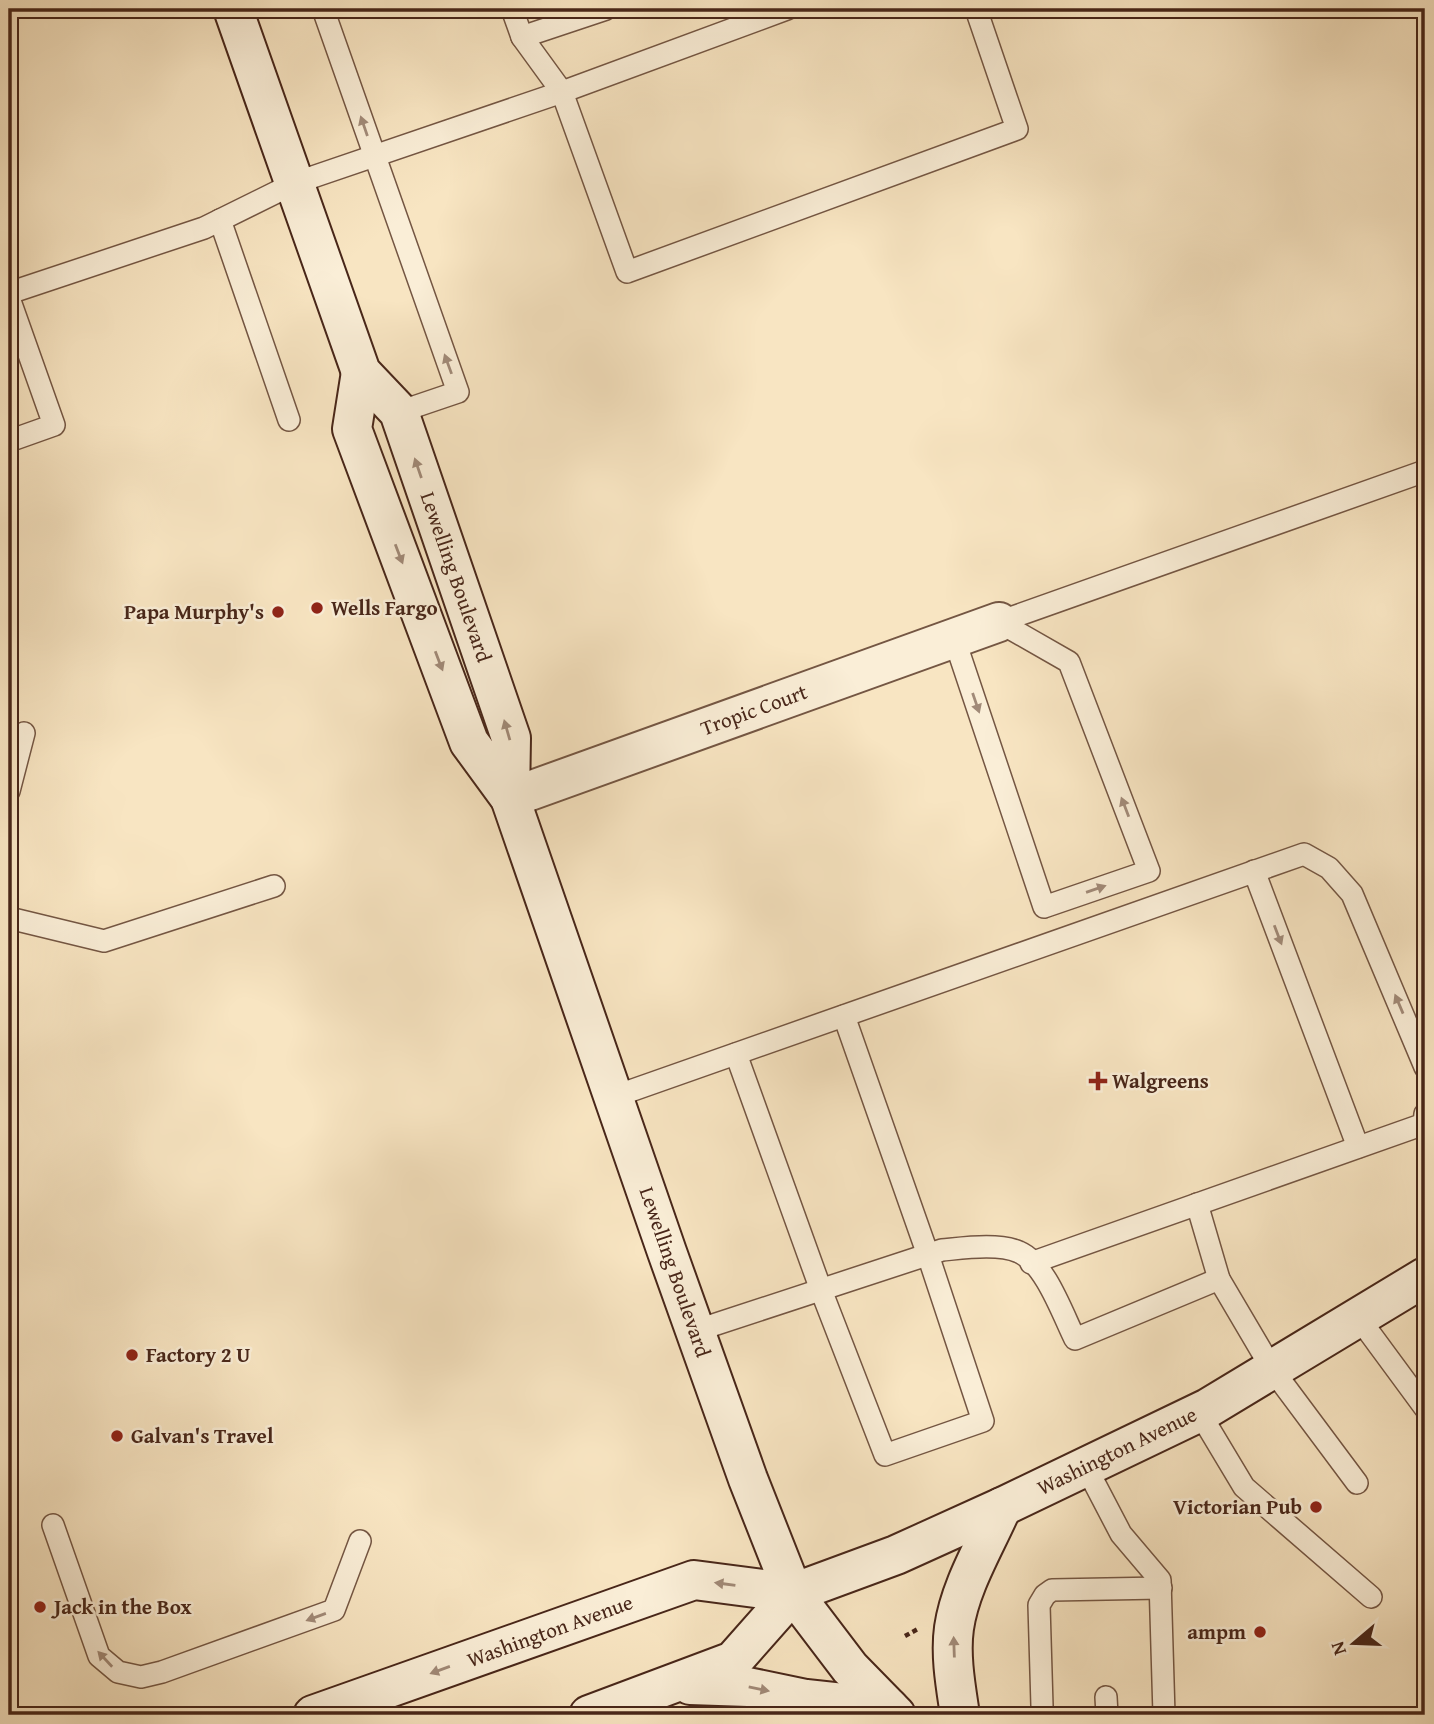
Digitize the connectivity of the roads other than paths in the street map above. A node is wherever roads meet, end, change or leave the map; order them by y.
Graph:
1 (233, 9) edge
2 (323, 9) edge
3 (512, 9) edge
4 (606, 9) edge
5 (787, 9) edge
6 (975, 9) edge
7 (522, 37) junction
8 (562, 92) junction
9 (374, 156) junction
10 (295, 183) junction
11 (220, 220) junction
12 (9, 296) edge
13 (14, 330) edge
14 (361, 372) junction
15 (399, 412) junction
16 (289, 420) dead end
17 (9, 441) edge
18 (1425, 471) edge
19 (999, 622) junction
20 (954, 638) junction
21 (24, 733) dead end
22 (9, 791) edge
23 (510, 798) junction
24 (1254, 871) junction
25 (274, 886) dead end
26 (9, 918) edge
27 (844, 1016) junction
28 (736, 1054) junction
29 (1425, 1067) edge
30 (614, 1097) junction
31 (1425, 1119) edge
32 (1358, 1147) junction
33 (1197, 1204) junction
34 (928, 1255) junction
35 (1031, 1263) junction
36 (1425, 1277) edge
37 (1219, 1279) junction
38 (821, 1290) junction
39 (1358, 1317) junction
40 (695, 1331) junction
41 (1272, 1369) junction
42 (1425, 1408) edge
43 (1199, 1412) junction
44 (1086, 1467) junction
45 (1357, 1483) dead end
46 (1002, 1507) junction
47 (52, 1525) dead end
48 (360, 1541) dead end
49 (1161, 1588) junction
50 (793, 1593) junction
51 (1371, 1597) dead end
52 (667, 1685) junction
53 (891, 1712) edge
54 (1042, 1712) edge
55 (313, 1715) edge
56 (589, 1715) edge
57 (960, 1715) edge
58 (1164, 1715) edge

1 - 10 main road, Lewelling Boulevard
9 -> 2 lane
3 - 7 lane
4 - 7 lane
5 - 8 lane
6 - 8 lane
7 - 8 lane
8 - 9 lane
9 - 10 lane
15 -> 9 lane
10 - 11 lane
10 - 14 main road, Lewelling Boulevard
11 - 12 lane
11 - 16 lane
12 - 13 lane
13 - 17 lane
14 - 15 main road, Lewelling Boulevard
14 -> 23 main road, Lewelling Boulevard
23 -> 15 main road, Lewelling Boulevard
18 - 19 lane
19 - 20 main road, Tropic Court
20 -> 19 lane
20 - 23 main road, Tropic Court
21 - 22 lane
23 - 30 main road, Lewelling Boulevard
24 - 27 lane
29 -> 24 lane
24 -> 32 lane
25 - 26 lane
27 - 28 lane
27 - 34 lane
28 - 30 lane
28 - 38 lane
30 - 40 main road, Lewelling Boulevard
31 - 32 lane
32 - 33 lane
33 - 35 lane
33 - 37 lane
34 - 35 lane
34 - 38 lane
34 - 38 lane
35 - 37 lane
36 - 39 main road, Washington Avenue
37 - 41 lane
38 - 40 lane
39 - 41 main road, Washington Avenue
39 - 42 lane
40 - 50 main road, Lewelling Boulevard
41 - 43 main road, Washington Avenue
41 - 45 lane
43 - 44 main road, Washington Avenue
43 - 51 lane
44 - 46 main road, Washington Avenue
44 - 49 lane
46 - 50 main road, Washington Avenue
57 -> 46 main road
48 -> 47 lane
49 - 54 lane
49 - 58 lane
50 - 52 main road, Washington Avenue
50 - 53 main road, Lewelling Boulevard
50 -> 55 main road, Washington Avenue
52 -> 53 main road
52 - 56 main road, Washington Avenue

